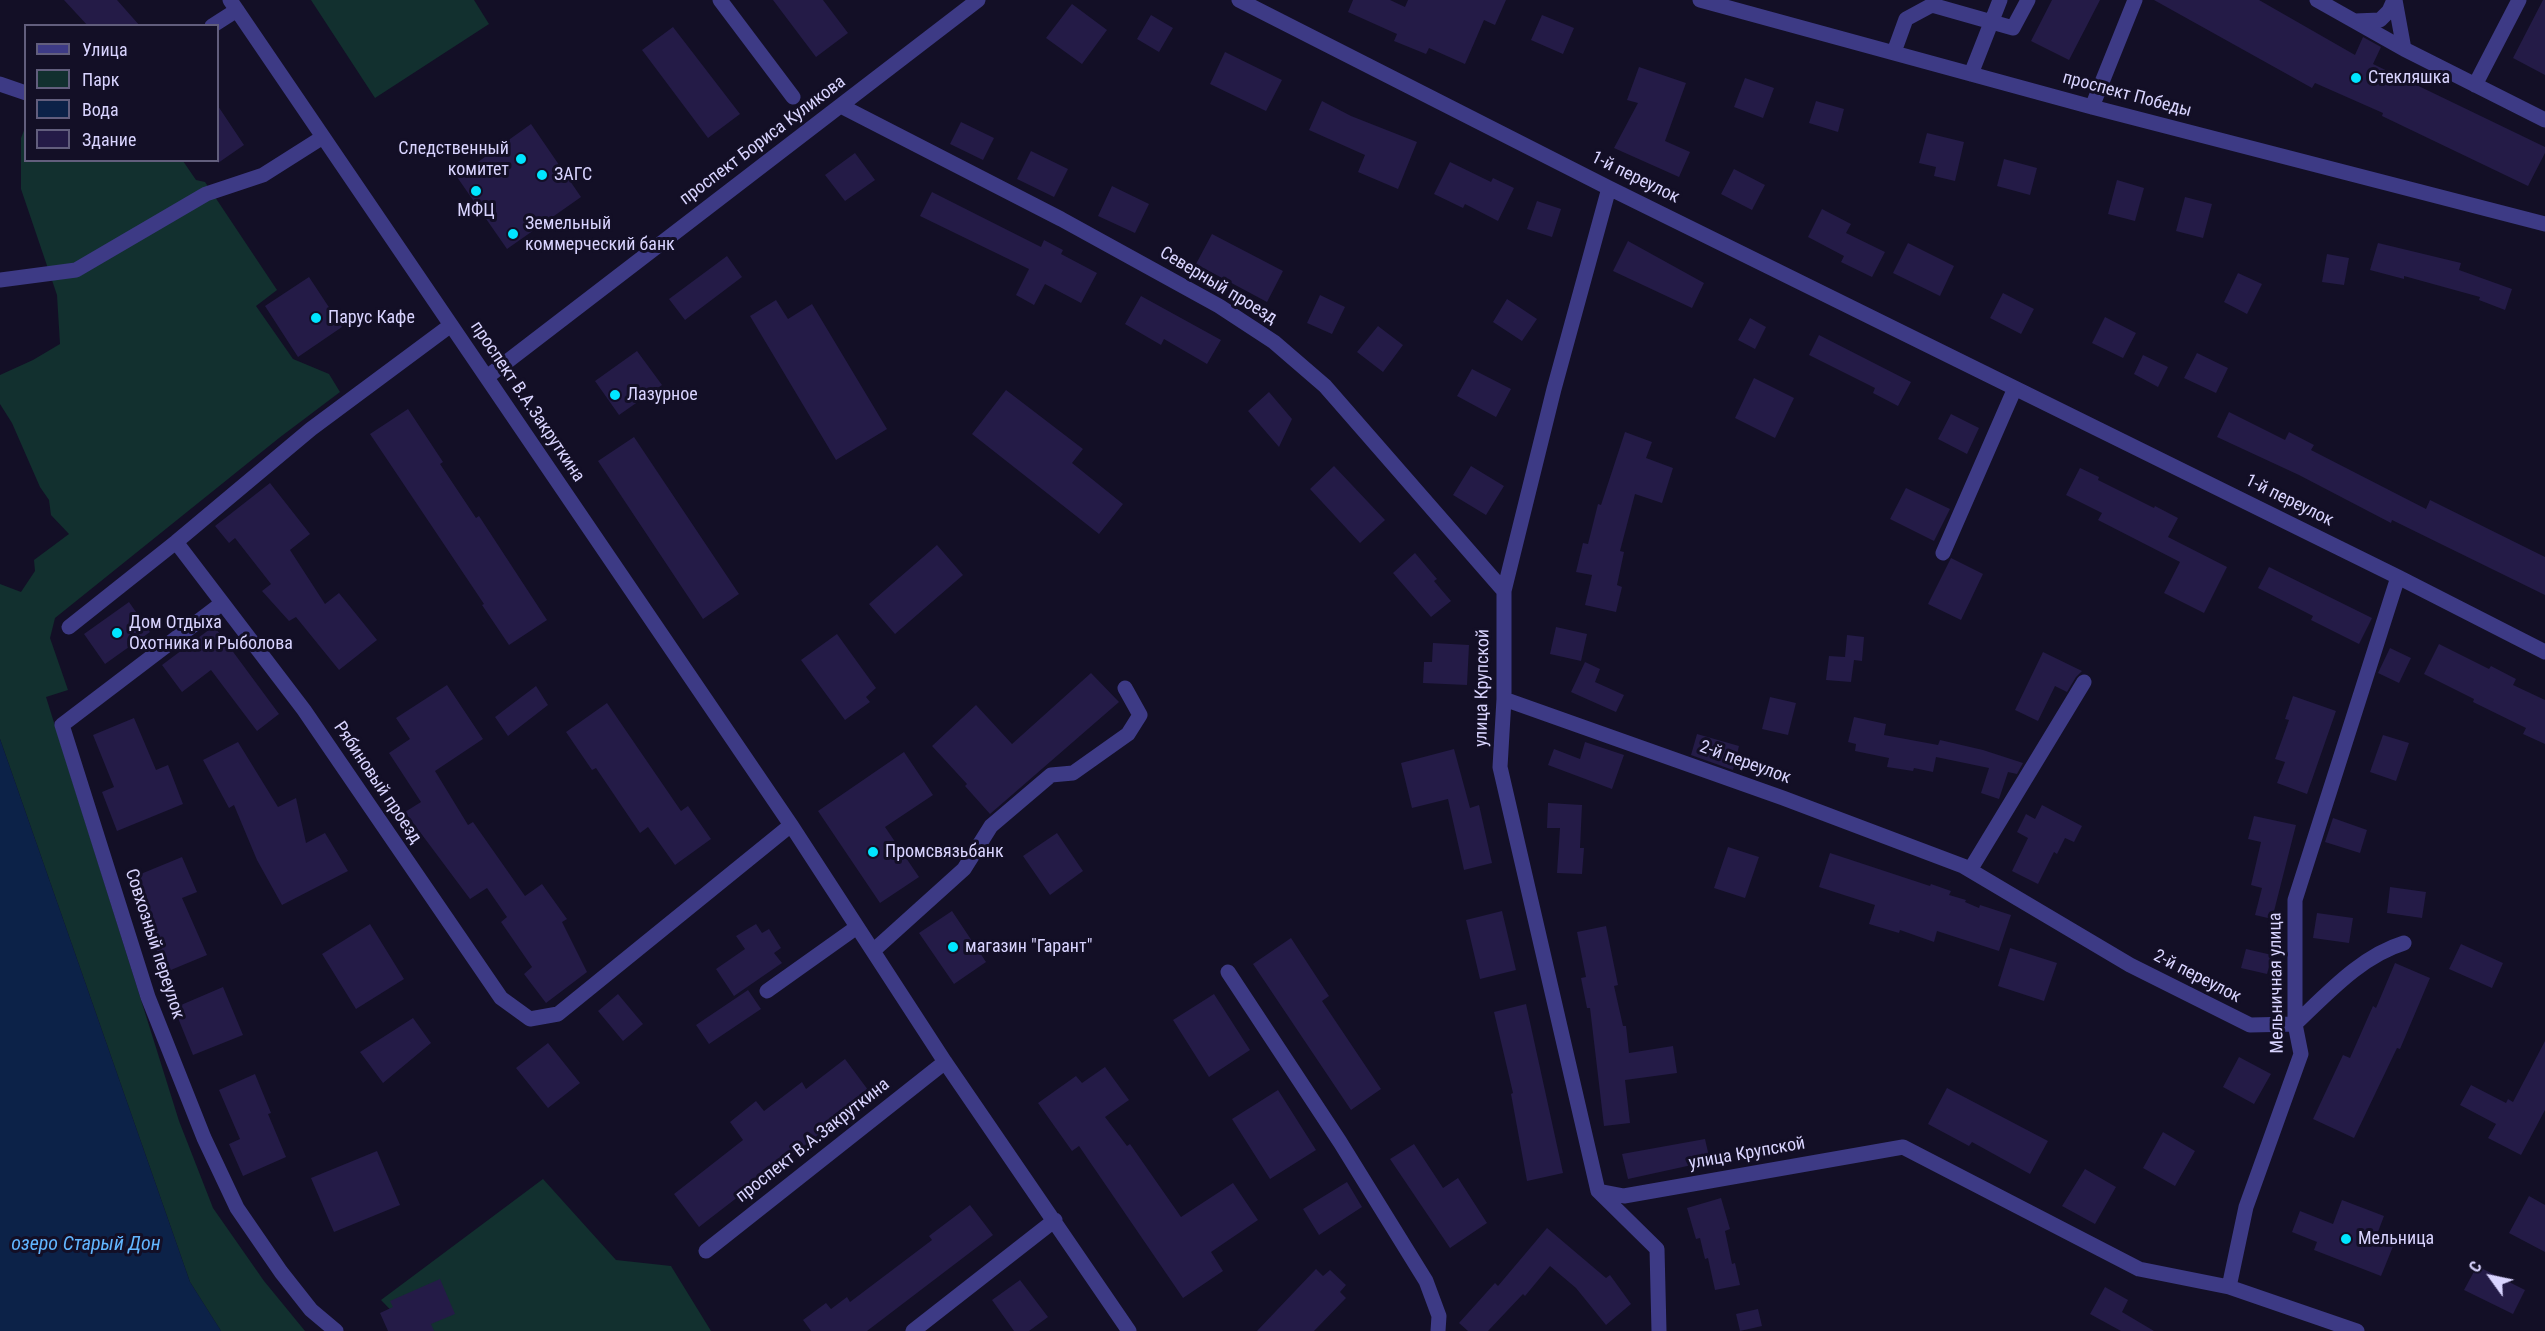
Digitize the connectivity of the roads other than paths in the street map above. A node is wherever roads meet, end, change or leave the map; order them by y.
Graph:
1 (720, 0) edge
2 (978, 0) edge
3 (1239, 0) edge
4 (1700, 0) edge
5 (2000, 0) edge
6 (2028, 0) edge
7 (2135, 0) edge
8 (2317, 0) edge
9 (2395, 0) edge
10 (2519, 0) edge
11 (1933, 3) edge
12 (234, 5) edge
13 (1990, 21) junction
14 (2355, 21) junction
15 (214, 24) edge
16 (2404, 49) junction
17 (1894, 52) junction
18 (1971, 74) junction
19 (0, 84) edge
20 (2475, 85) junction
21 (24, 92) edge
22 (793, 97) dead end
23 (841, 106) junction
24 (2092, 107) junction
25 (2545, 120) edge
26 (323, 137) junction
27 (1609, 188) junction
28 (2544, 222) edge
29 (0, 280) edge
30 (451, 325) junction
31 (487, 377) junction
32 (2015, 388) junction
33 (176, 542) junction
34 (1943, 553) dead end
35 (2398, 577) junction
36 (1504, 591) junction
37 (220, 604) junction
38 (69, 627) dead end
39 (2545, 652) edge
40 (2084, 682) dead end
41 (1125, 688) dead end
42 (1504, 699) junction
43 (791, 825) junction
44 (1971, 870) junction
45 (857, 927) junction
46 (2404, 943) dead end
47 (873, 951) junction
48 (1228, 972) dead end
49 (767, 991) dead end
50 (2295, 1024) junction
51 (945, 1062) junction
52 (1598, 1191) junction
53 (1055, 1220) junction
54 (706, 1251) dead end
55 (2229, 1287) junction
56 (329, 1329) edge
57 (913, 1331) edge
58 (1129, 1331) edge
59 (1438, 1331) edge
60 (1659, 1331) edge
61 (2357, 1331) edge

1 - 22 street
2 - 23 street, проспект Бориса Куликова
3 - 27 street, 1-й переулок
4 - 17 street, проспект Победы
5 - 13 street
6 - 13 street
7 - 24 street
8 - 14 street
9 - 14 street
9 - 16 street
10 - 20 street
11 - 13 street
11 - 17 street
12 - 15 street
12 - 26 street, проспект В.А.Закруткина
13 - 18 street
14 - 16 street
16 - 20 street
17 - 18 street, проспект Победы
18 - 24 street, проспект Победы
19 - 21 street
20 - 25 street
23 - 31 street, проспект Бориса Куликова
23 - 36 street, Северный проезд
24 - 28 street, проспект Победы
26 - 29 street
26 - 30 street, проспект В.А.Закруткина
27 - 32 street, 1-й переулок
27 - 36 street, улица Крупской
30 - 31 street, проспект В.А.Закруткина
30 - 33 street
31 - 43 street, проспект В.А.Закруткина
32 - 34 street
32 - 35 street, 1-й переулок
33 - 37 street, Рябиновый проезд
33 - 38 street
35 - 39 street, 1-й переулок
35 - 50 street, Мельничная улица
36 - 42 street, улица Крупской
37 - 43 street, Рябиновый проезд
37 - 56 street, Совхозный переулок
40 - 44 street
41 - 47 street
42 - 44 street, 2-й переулок
42 - 52 street, улица Крупской
43 - 45 street, проспект В.А.Закруткина
44 - 50 street, 2-й переулок
45 - 47 street, проспект В.А.Закруткина
45 - 49 street
46 - 50 street
47 - 51 street, проспект В.А.Закруткина
48 - 59 street
50 - 55 street, Мельничная улица
51 - 53 street, проспект В.А.Закруткина
51 - 54 street, проспект В.А.Закруткина
52 - 55 street, улица Крупской
52 - 60 street
53 - 57 street
53 - 58 street, проспект В.А.Закруткина
55 - 61 street

